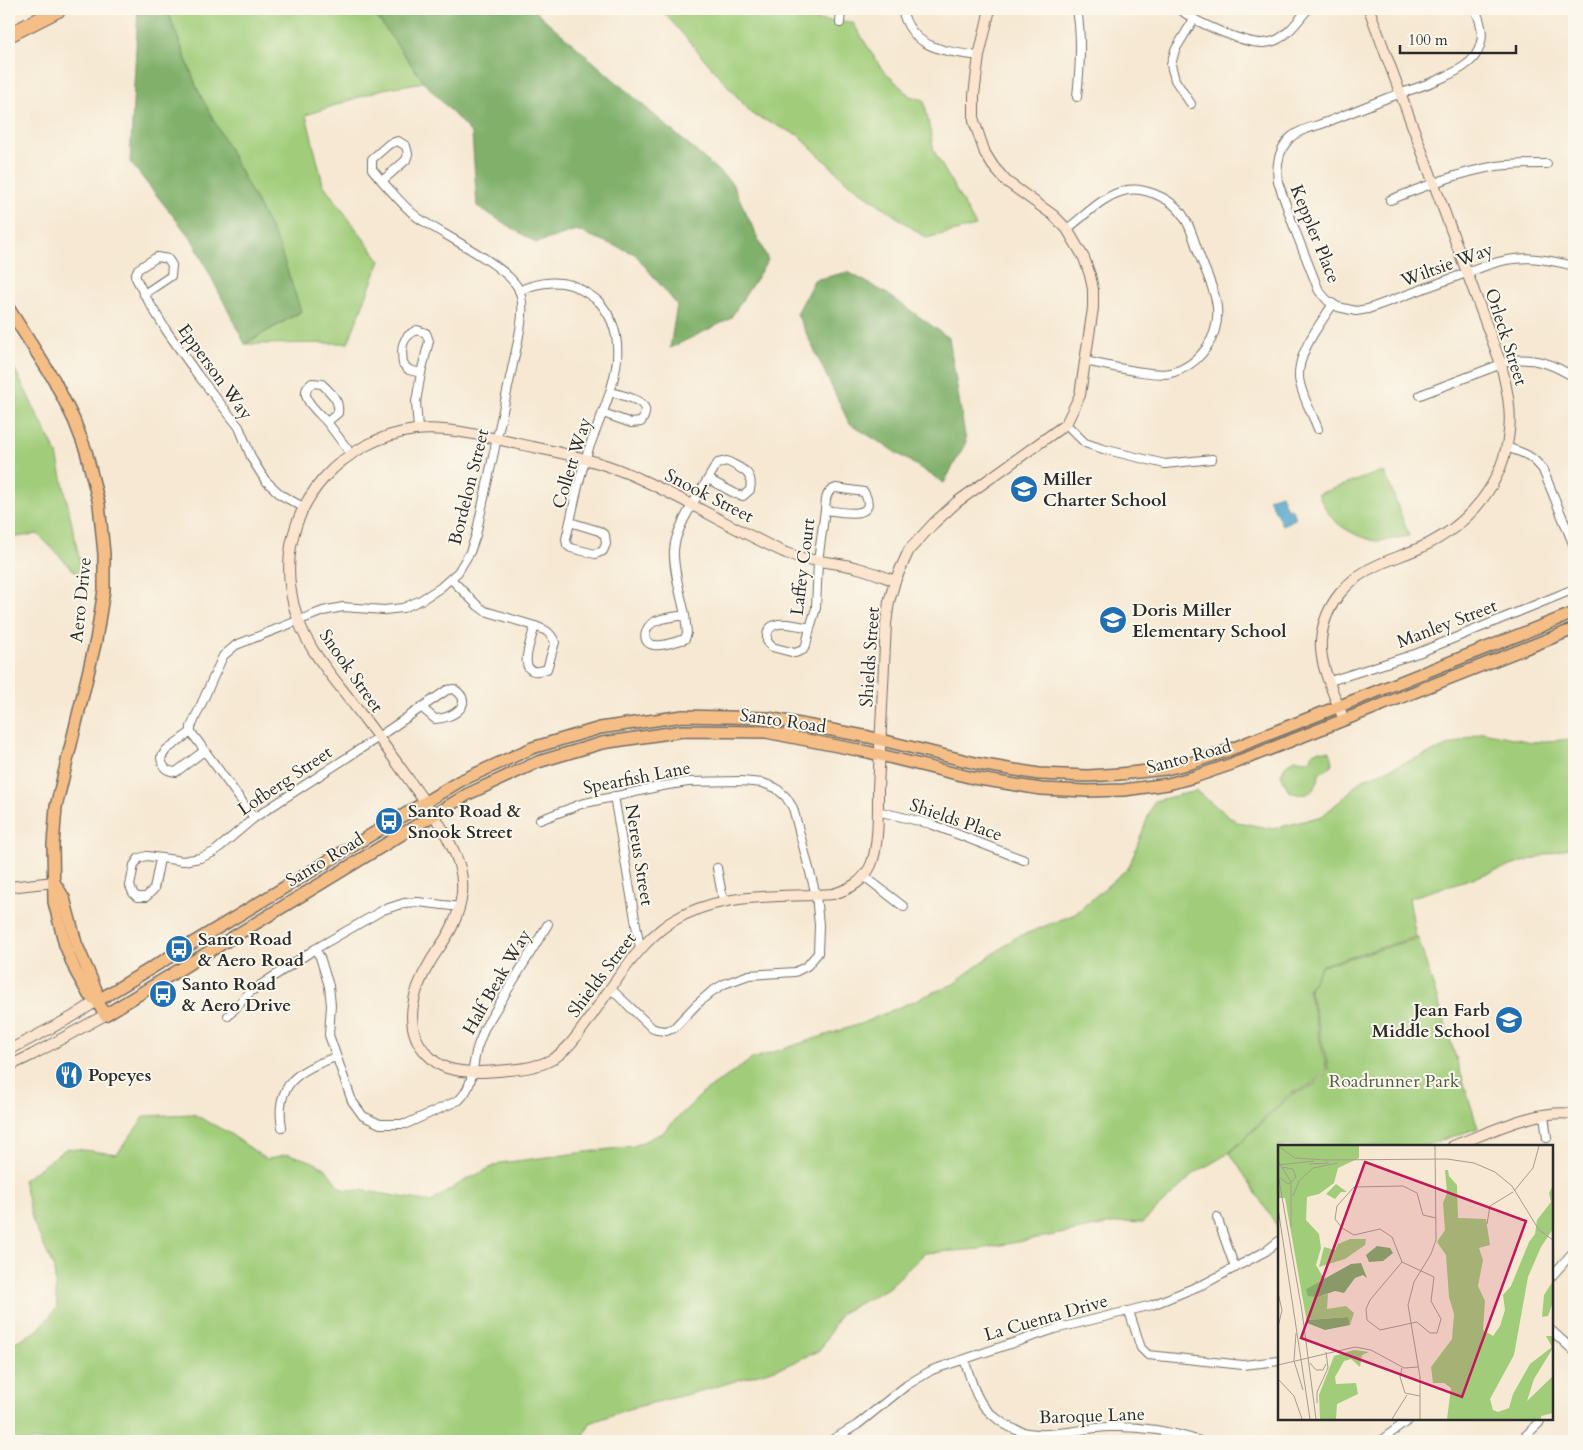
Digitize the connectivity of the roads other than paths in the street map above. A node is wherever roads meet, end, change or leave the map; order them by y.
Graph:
1 (60, 9) edge
2 (841, 9) edge
3 (902, 9) edge
4 (990, 9) edge
5 (1077, 9) edge
6 (1180, 9) edge
7 (1308, 9) edge
8 (1370, 9) edge
9 (1475, 9) edge
10 (1194, 19) junction
11 (840, 23) dead end
12 (9, 35) edge
13 (979, 56) junction
14 (1400, 94) junction
15 (1077, 97) dead end
16 (1191, 104) dead end
17 (1547, 164) dead end
18 (382, 181) junction
19 (1434, 183) junction
20 (1390, 200) dead end
21 (1067, 229) junction
22 (1574, 266) edge
23 (1467, 273) junction
24 (519, 290) junction
25 (144, 294) junction
26 (1333, 304) junction
27 (9, 309) edge
28 (1085, 361) junction
29 (1502, 364) junction
30 (421, 373) junction
31 (1574, 376) edge
32 (610, 392) junction
33 (1420, 394) dead end
34 (602, 413) junction
35 (327, 422) junction
36 (1066, 424) junction
37 (418, 429) junction
38 (1318, 429) dead end
39 (497, 439) junction
40 (1506, 447) junction
41 (351, 454) junction
42 (1212, 458) dead end
43 (586, 459) junction
44 (708, 479) junction
45 (693, 505) junction
46 (303, 507) junction
47 (825, 510) junction
48 (570, 522) junction
49 (1574, 546) edge
50 (818, 561) junction
51 (451, 579) junction
52 (896, 581) junction
53 (1574, 589) edge
54 (1574, 613) edge
55 (685, 615) junction
56 (298, 620) junction
57 (536, 626) junction
58 (810, 628) junction
59 (1574, 629) edge
60 (1330, 681) junction
61 (1338, 705) junction
62 (421, 707) junction
63 (1344, 720) junction
64 (191, 732) junction
65 (378, 737) junction
66 (880, 740) junction
67 (204, 751) junction
68 (880, 755) junction
69 (614, 796) junction
70 (424, 802) junction
71 (878, 811) junction
72 (433, 815) junction
73 (254, 818) junction
74 (540, 820) dead end
75 (160, 859) junction
76 (1024, 860) dead end
77 (716, 868) dead end
78 (864, 876) junction
79 (54, 882) junction
80 (9, 887) edge
81 (816, 895) junction
82 (724, 900) junction
83 (460, 907) junction
84 (904, 907) dead end
85 (548, 924) dead end
86 (640, 948) junction
87 (315, 949) junction
88 (611, 988) junction
89 (97, 1002) junction
90 (105, 1014) junction
91 (228, 1016) dead end
92 (9, 1050) edge
93 (336, 1057) junction
94 (9, 1066) edge
95 (472, 1072) junction
96 (1574, 1114) edge
97 (1544, 1115) junction
98 (282, 1127) dead end
99 (1547, 1138) dead end
100 (1457, 1145) edge
101 (1217, 1217) dead end
102 (1278, 1242) edge
103 (1574, 1251) edge
104 (1235, 1268) junction
105 (1553, 1275) edge
106 (1129, 1311) junction
107 (1553, 1332) edge
108 (1574, 1351) edge
109 (964, 1360) junction
110 (1278, 1361) edge
111 (1409, 1420) edge
112 (1540, 1420) edge
113 (830, 1441) edge
114 (1200, 1441) edge
115 (1380, 1441) edge
116 (1520, 1441) edge

1 - 12 highway
2 - 11 street
3 - 13 street
4 - 13 street, Shields Street
5 - 15 street
6 - 10 street
7 - 10 street
8 - 14 street, Orleck Street
9 - 14 street, Keppler Place
10 - 16 street
13 - 21 street, Shields Street
14 - 19 street, Orleck Street
14 - 26 street, Keppler Place
17 - 19 street
18 - 18 street
18 - 24 street
19 - 20 street
19 - 23 street, Orleck Street
21 - 28 street, Shields Street
21 - 28 street
22 - 23 street, Wiltsie Way
23 - 26 street, Wiltsie Way
23 - 29 street, Orleck Street
24 - 32 street, Collett Way
24 - 39 street, Bordelon Street
25 - 25 street, Epperson Way
25 - 46 street, Epperson Way
26 - 38 street, Keppler Place
27 - 79 main road, Aero Drive
28 - 36 street, Shields Street
29 - 31 street
29 - 33 street
29 - 40 street, Orleck Street
30 - 30 street
30 - 37 street
32 - 34 street, Collett Way
32 - 34 street, Collett Way
34 - 43 street, Collett Way
35 - 35 street
35 - 41 street
36 - 42 street
36 - 52 street, Shields Street
37 - 39 street, Snook Street
37 - 41 street, Snook Street
39 - 43 street, Snook Street
39 - 51 street, Bordelon Street
40 - 49 street
40 - 60 street, Orleck Street
41 - 46 street, Snook Street
43 - 45 street, Snook Street
43 - 48 street, Collett Way
44 - 44 street
44 - 45 street
45 - 50 street, Snook Street
45 - 55 street
46 - 56 street, Snook Street
47 - 47 street, Laffey Court
47 - 50 street, Laffey Court
48 - 48 street, Collett Way
50 - 52 street, Snook Street
50 - 58 street, Laffey Court
51 - 56 street, Bordelon Street
51 - 57 street
52 - 66 street, Shields Street
53 - 60 street, Manley Street
54 - 61 main road, Santo Road
55 - 55 street
56 - 64 street, Bordelon Street
56 - 65 street, Snook Street
57 - 57 street
58 - 58 street, Laffey Court
59 - 63 main road, Santo Road
60 - 61 street, Orleck Street
61 - 63 street, Orleck Street
61 - 66 main road, Santo Road
62 - 62 street, Lofberg Street
62 - 65 street, Lofberg Street
63 - 68 main road, Santo Road
64 - 67 street
64 - 67 street
65 - 70 street, Snook Street
65 - 73 street, Lofberg Street
66 - 68 street, Shields Street
66 - 70 main road, Santo Road
67 - 73 street
68 - 71 street, Shields Street
68 - 72 main road, Santo Road
69 - 74 street, Spearfish Lane
69 - 81 street, Spearfish Lane
69 - 86 street, Nereus Street
70 - 72 street, Snook Street
70 - 89 main road, Santo Road
71 - 76 street, Shields Place
71 - 78 street, Shields Street
72 - 83 street, Snook Street
72 - 90 main road, Santo Road
73 - 75 street, Lofberg Street
75 - 75 street, Lofberg Street
77 - 82 street
78 - 81 street, Shields Street
78 - 84 street
79 - 80 street
79 - 89 main road, Aero Drive
81 - 82 street, Shields Street
81 - 88 street, Spearfish Lane
82 - 86 street, Shields Street
83 - 87 street
83 - 95 street, Snook Street
85 - 95 street, Half Beak Way
86 - 88 street, Shields Street
87 - 91 street
87 - 93 street, Half Beak Way
88 - 95 street, Shields Street
89 - 90 main road, Aero Drive
89 - 92 street, Santo Road
90 - 94 street, Santo Road
93 - 95 street, Half Beak Way
93 - 98 street
96 - 97 street
97 - 99 street
97 - 100 street
101 - 104 street
102 - 104 street, La Cuenta Drive
103 - 105 street
104 - 106 street, La Cuenta Drive
106 - 109 street, La Cuenta Drive
106 - 110 street
107 - 108 street
109 - 113 street, La Cuenta Drive
109 - 114 street, Baroque Lane
111 - 115 street
112 - 116 street

